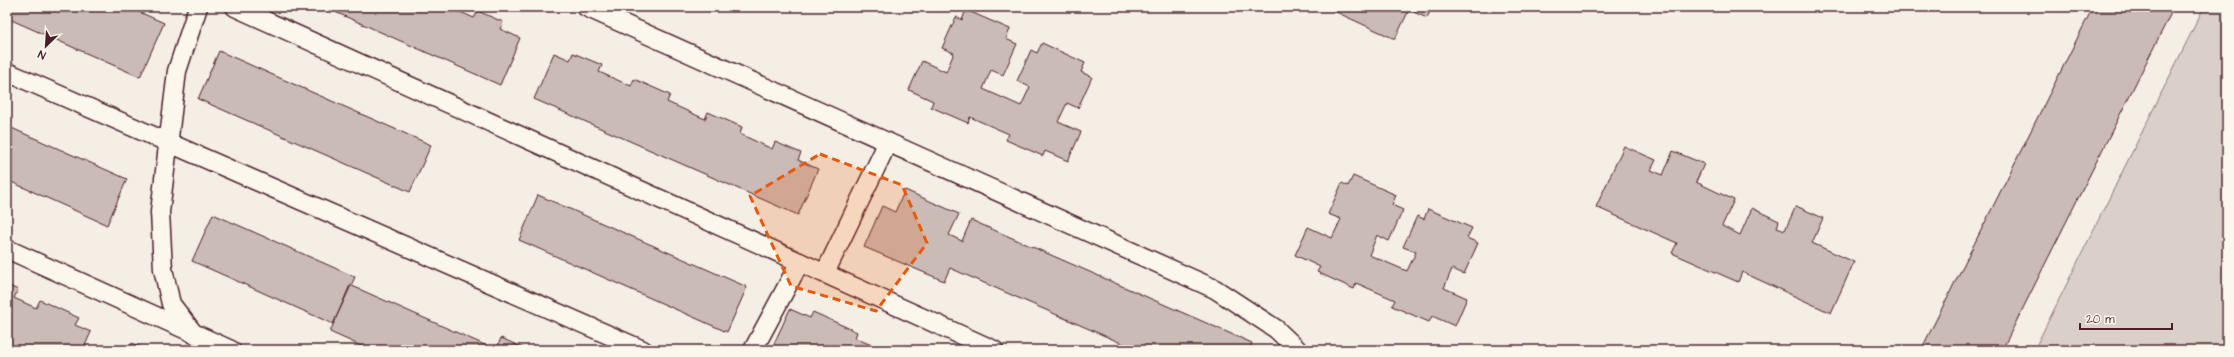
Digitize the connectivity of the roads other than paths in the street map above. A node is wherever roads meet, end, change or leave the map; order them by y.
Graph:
1 (198, 7) edge
2 (235, 7) edge
3 (586, 7) edge
4 (7, 72) edge
5 (168, 142) junction
6 (888, 142) junction
7 (7, 249) edge
8 (800, 262) junction
9 (825, 273) junction
10 (194, 334) junction
11 (231, 350) edge
12 (643, 350) edge
13 (753, 350) edge
14 (994, 350) edge
15 (1298, 350) edge

1 - 5 lane
2 - 8 lane
3 - 6 lane
4 - 5 lane
5 - 10 lane
5 - 12 lane
6 - 9 lane
6 - 15 lane
7 - 10 lane
8 - 9 lane
8 - 13 lane
9 - 14 lane
10 - 11 lane

